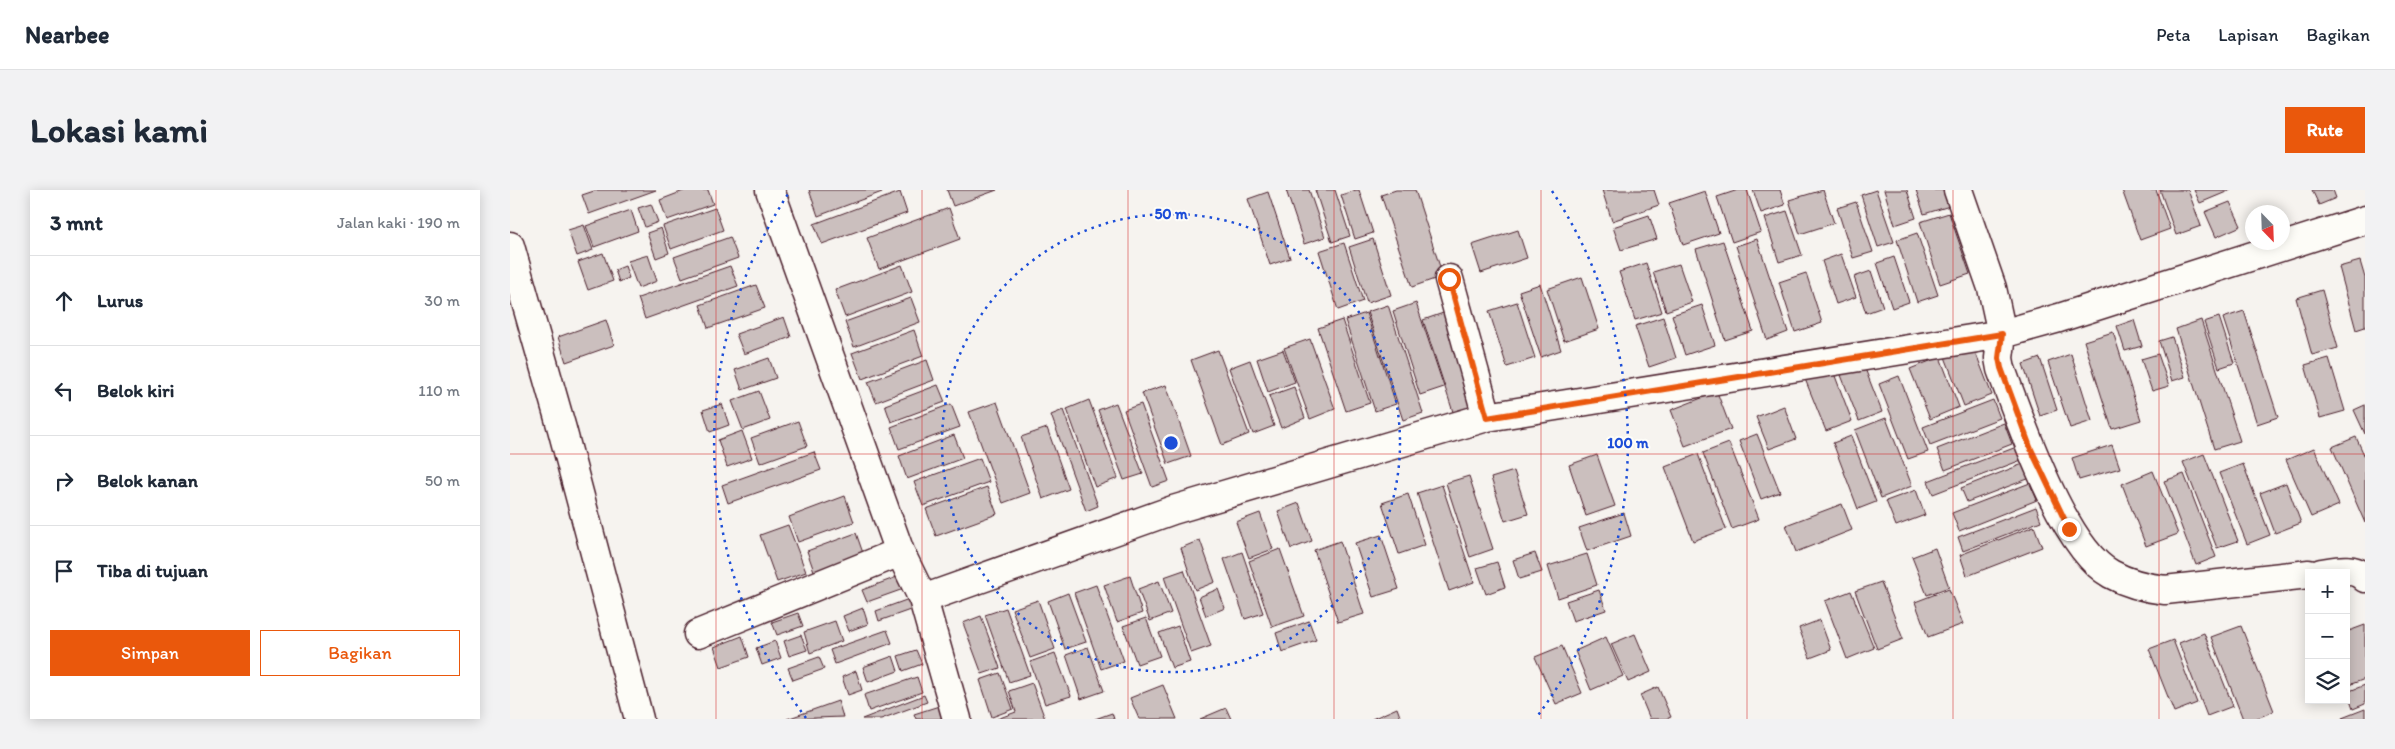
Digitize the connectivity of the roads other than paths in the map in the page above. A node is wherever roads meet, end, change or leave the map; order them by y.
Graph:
1 (770, 190) edge
2 (1958, 190) edge
3 (2365, 220) edge
4 (510, 246) edge
5 (1449, 279) dead end
6 (2002, 334) junction
7 (1487, 418) junction
8 (900, 552) junction
9 (2350, 571) edge
10 (2305, 574) edge
11 (2365, 578) edge
12 (923, 599) junction
13 (698, 634) dead end
14 (639, 719) edge
15 (957, 719) edge

1 - 8 street
2 - 6 street
3 - 6 street
4 - 14 street
5 - 7 street
6 - 7 street
6 - 10 street
7 - 12 street
8 - 12 street
8 - 13 street
9 - 11 street
12 - 15 street

